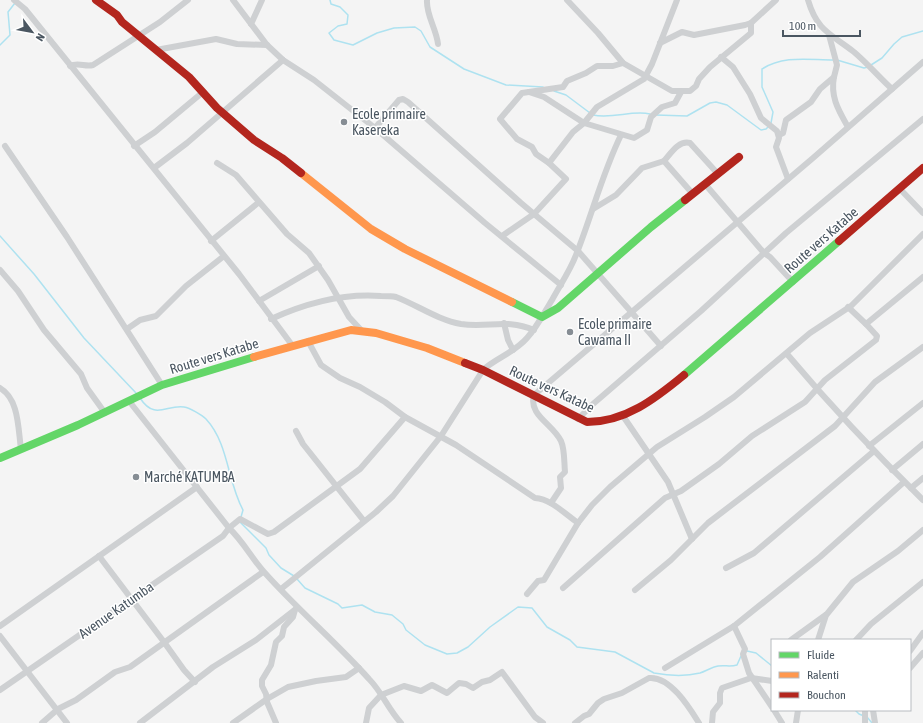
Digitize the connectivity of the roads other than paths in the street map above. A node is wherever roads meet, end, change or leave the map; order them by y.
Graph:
1 (96, 0) edge
2 (188, 0) edge
3 (233, 0) edge
4 (262, 0) edge
5 (427, 0) edge
6 (568, 0) edge
7 (677, 0) edge
8 (776, 0) edge
9 (808, 0) edge
10 (16, 1) edge
11 (751, 23) junction
12 (251, 24) junction
13 (139, 35) junction
14 (829, 35) junction
15 (660, 43) junction
16 (438, 44) dead end
17 (266, 45) junction
18 (156, 50) junction
19 (721, 57) junction
20 (283, 60) junction
21 (923, 62) edge
22 (623, 63) junction
23 (70, 66) junction
24 (646, 75) junction
25 (834, 77) junction
26 (892, 89) junction
27 (203, 92) junction
28 (529, 92) junction
29 (681, 92) junction
30 (222, 112) junction
31 (923, 119) edge
32 (584, 123) junction
33 (848, 127) junction
34 (375, 128) junction
35 (779, 135) junction
36 (621, 136) junction
37 (5, 146) dead end
38 (134, 146) junction
39 (739, 157) dead end
40 (664, 161) junction
41 (217, 163) dead end
42 (549, 164) junction
43 (154, 168) junction
44 (923, 168) edge
45 (718, 174) junction
46 (788, 179) junction
47 (705, 184) junction
48 (900, 189) junction
49 (692, 193) junction
50 (258, 202) junction
51 (593, 209) junction
52 (923, 213) edge
53 (534, 214) junction
54 (738, 220) junction
55 (923, 234) edge
56 (502, 236) junction
57 (212, 241) junction
58 (578, 251) junction
59 (764, 253) junction
60 (224, 256) junction
61 (319, 266) junction
62 (0, 270) edge
63 (597, 273) junction
64 (923, 277) edge
65 (793, 282) junction
66 (560, 284) junction
67 (337, 298) junction
68 (259, 301) junction
69 (848, 308) junction
70 (632, 312) junction
71 (542, 317) junction
72 (271, 319) junction
73 (504, 323) junction
74 (866, 324) junction
75 (127, 329) junction
76 (534, 330) junction
77 (362, 331) junction
78 (308, 341) junction
79 (292, 345) junction
80 (661, 346) junction
81 (923, 347) edge
82 (513, 350) junction
83 (787, 354) junction
84 (483, 370) junction
85 (162, 385) junction
86 (0, 388) edge
87 (816, 389) junction
88 (534, 394) junction
89 (132, 400) junction
90 (923, 403) edge
91 (105, 413) junction
92 (623, 416) junction
93 (405, 418) junction
94 (842, 418) junction
95 (578, 419) junction
96 (296, 431) dead end
97 (441, 436) junction
98 (923, 444) edge
99 (869, 446) junction
100 (21, 449) junction
101 (874, 451) junction
102 (649, 455) junction
103 (0, 458) edge
104 (892, 470) junction
105 (923, 478) edge
106 (904, 482) junction
107 (335, 486) junction
108 (197, 487) junction
109 (911, 488) junction
110 (672, 494) junction
111 (923, 500) edge
112 (551, 503) junction
113 (364, 521) junction
114 (578, 523) junction
115 (228, 528) junction
116 (923, 530) edge
117 (692, 540) junction
118 (99, 556) junction
119 (726, 568) dead end
120 (263, 572) junction
121 (923, 582) edge
122 (563, 588) dead end
123 (281, 589) junction
124 (635, 590) dead end
125 (527, 594) dead end
126 (131, 599) junction
127 (296, 609) junction
128 (827, 614) junction
129 (0, 626) edge
130 (734, 626) junction
131 (923, 633) edge
132 (0, 636) edge
133 (792, 639) edge
134 (818, 639) edge
135 (857, 639) edge
136 (164, 642) junction
137 (911, 650) edge
138 (923, 654) edge
139 (911, 667) edge
140 (359, 668) junction
141 (665, 668) dead end
142 (27, 672) junction
143 (753, 678) junction
144 (771, 681) edge
145 (195, 682) junction
146 (0, 690) edge
147 (381, 695) junction
148 (267, 699) junction
149 (771, 706) edge
150 (58, 709) junction
151 (775, 711) edge
152 (798, 711) edge
153 (865, 711) edge
154 (873, 711) edge
155 (42, 723) edge
156 (67, 723) edge
157 (140, 723) edge
158 (233, 723) edge
159 (276, 723) edge
160 (366, 723) edge
161 (401, 723) edge
162 (543, 723) edge
163 (575, 723) edge
164 (699, 723) edge
165 (712, 723) edge
166 (782, 723) edge
167 (796, 723) edge
168 (865, 723) edge
169 (875, 723) edge

1 - 13 street
2 - 13 street
3 - 12 street
4 - 12 street
5 - 16 street
6 - 22 street
7 - 15 street
8 - 11 street
9 - 14 street
10 - 23 street
11 - 15 street
11 - 19 street
12 - 17 street
13 - 18 street
13 - 23 street
14 - 25 street
14 - 26 street
15 - 24 street
17 - 18 street
17 - 20 street
18 - 27 street
19 - 29 street
19 - 35 street
20 - 30 street
20 - 34 street
21 - 26 street
22 - 24 street
22 - 28 street
23 - 38 street
24 - 29 street
24 - 32 street
25 - 33 street
25 - 35 street
26 - 33 street
27 - 30 street
27 - 38 street
28 - 32 street
28 - 42 street
29 - 36 street
30 - 43 street
30 - 71 street
31 - 59 street
32 - 36 street
32 - 42 street
33 - 46 street
34 - 53 street
34 - 56 street
35 - 46 street
36 - 51 street
37 - 75 street
38 - 43 street
39 - 45 street
40 - 45 street
40 - 49 street
40 - 51 street
41 - 50 street
42 - 53 street
43 - 57 street
44 - 48 street, Route vers Katabe
45 - 47 street
46 - 54 street
47 - 49 street
47 - 54 street
48 - 52 street
48 - 65 street, Route vers Katabe
49 - 63 street
50 - 57 street
50 - 61 street
51 - 58 street
53 - 56 street
53 - 58 street
54 - 59 street
54 - 70 street
55 - 69 street
56 - 66 street
57 - 60 street
58 - 63 street
58 - 66 street
59 - 65 street
59 - 80 street
60 - 68 street
60 - 75 street
61 - 67 street
61 - 68 street
62 - 91 street
63 - 70 street
63 - 71 street
64 - 74 street
65 - 92 street, Route vers Katabe
66 - 71 street
67 - 72 street
67 - 73 street
67 - 77 street
68 - 72 street
69 - 74 street
69 - 83 street
70 - 80 street
70 - 88 street
71 - 76 street
72 - 79 street
73 - 76 street
73 - 82 street
74 - 87 street
75 - 85 street
76 - 82 street
77 - 78 street, Route vers Katabe
77 - 84 street, Route vers Katabe
78 - 79 street, Route vers Katabe
78 - 93 street
79 - 85 street, Route vers Katabe
80 - 95 street
81 - 94 street
82 - 84 street
83 - 87 street
83 - 102 street
84 - 88 street, Route vers Katabe
84 - 97 street
85 - 89 street, Route vers Katabe
86 - 100 street
87 - 94 street
87 - 110 street
88 - 95 street, Route vers Katabe
88 - 112 street
89 - 91 street, Route vers Katabe
89 - 108 street
90 - 99 street
91 - 100 street, Route vers Katabe
92 - 95 street, Route vers Katabe
92 - 102 street
93 - 97 street
93 - 107 street
94 - 99 street
94 - 117 street
96 - 107 street
97 - 112 street
97 - 113 street
98 - 104 street
99 - 101 street
100 - 103 street, Route vers Katabe
101 - 104 street
101 - 119 street
102 - 110 street
102 - 114 street
104 - 106 street
105 - 109 street
106 - 109 street
106 - 130 street
107 - 113 street
107 - 115 street
108 - 115 street
108 - 118 street
109 - 111 street
110 - 117 street
110 - 122 street
112 - 114 street
113 - 123 street
114 - 125 street
115 - 120 street
115 - 126 street, Avenue Katumba
116 - 128 street
117 - 124 street
118 - 126 street
118 - 129 street
120 - 123 street
120 - 136 street
121 - 135 street
123 - 127 street
126 - 136 street
126 - 142 street, Avenue Katumba
127 - 140 street
127 - 145 street
127 - 148 street
128 - 133 street
128 - 134 street
130 - 141 street
130 - 143 street
131 - 137 street
132 - 142 street
136 - 145 street
136 - 150 street
138 - 139 street
140 - 147 street
140 - 148 street
142 - 146 street, Avenue Katumba
142 - 150 street
143 - 144 street
143 - 149 street
143 - 165 street
145 - 157 street
147 - 160 street
147 - 161 street
147 - 162 street
148 - 158 street
148 - 159 street
150 - 155 street
150 - 156 street
151 - 166 street
152 - 167 street
153 - 168 street
154 - 169 street
163 - 164 street

